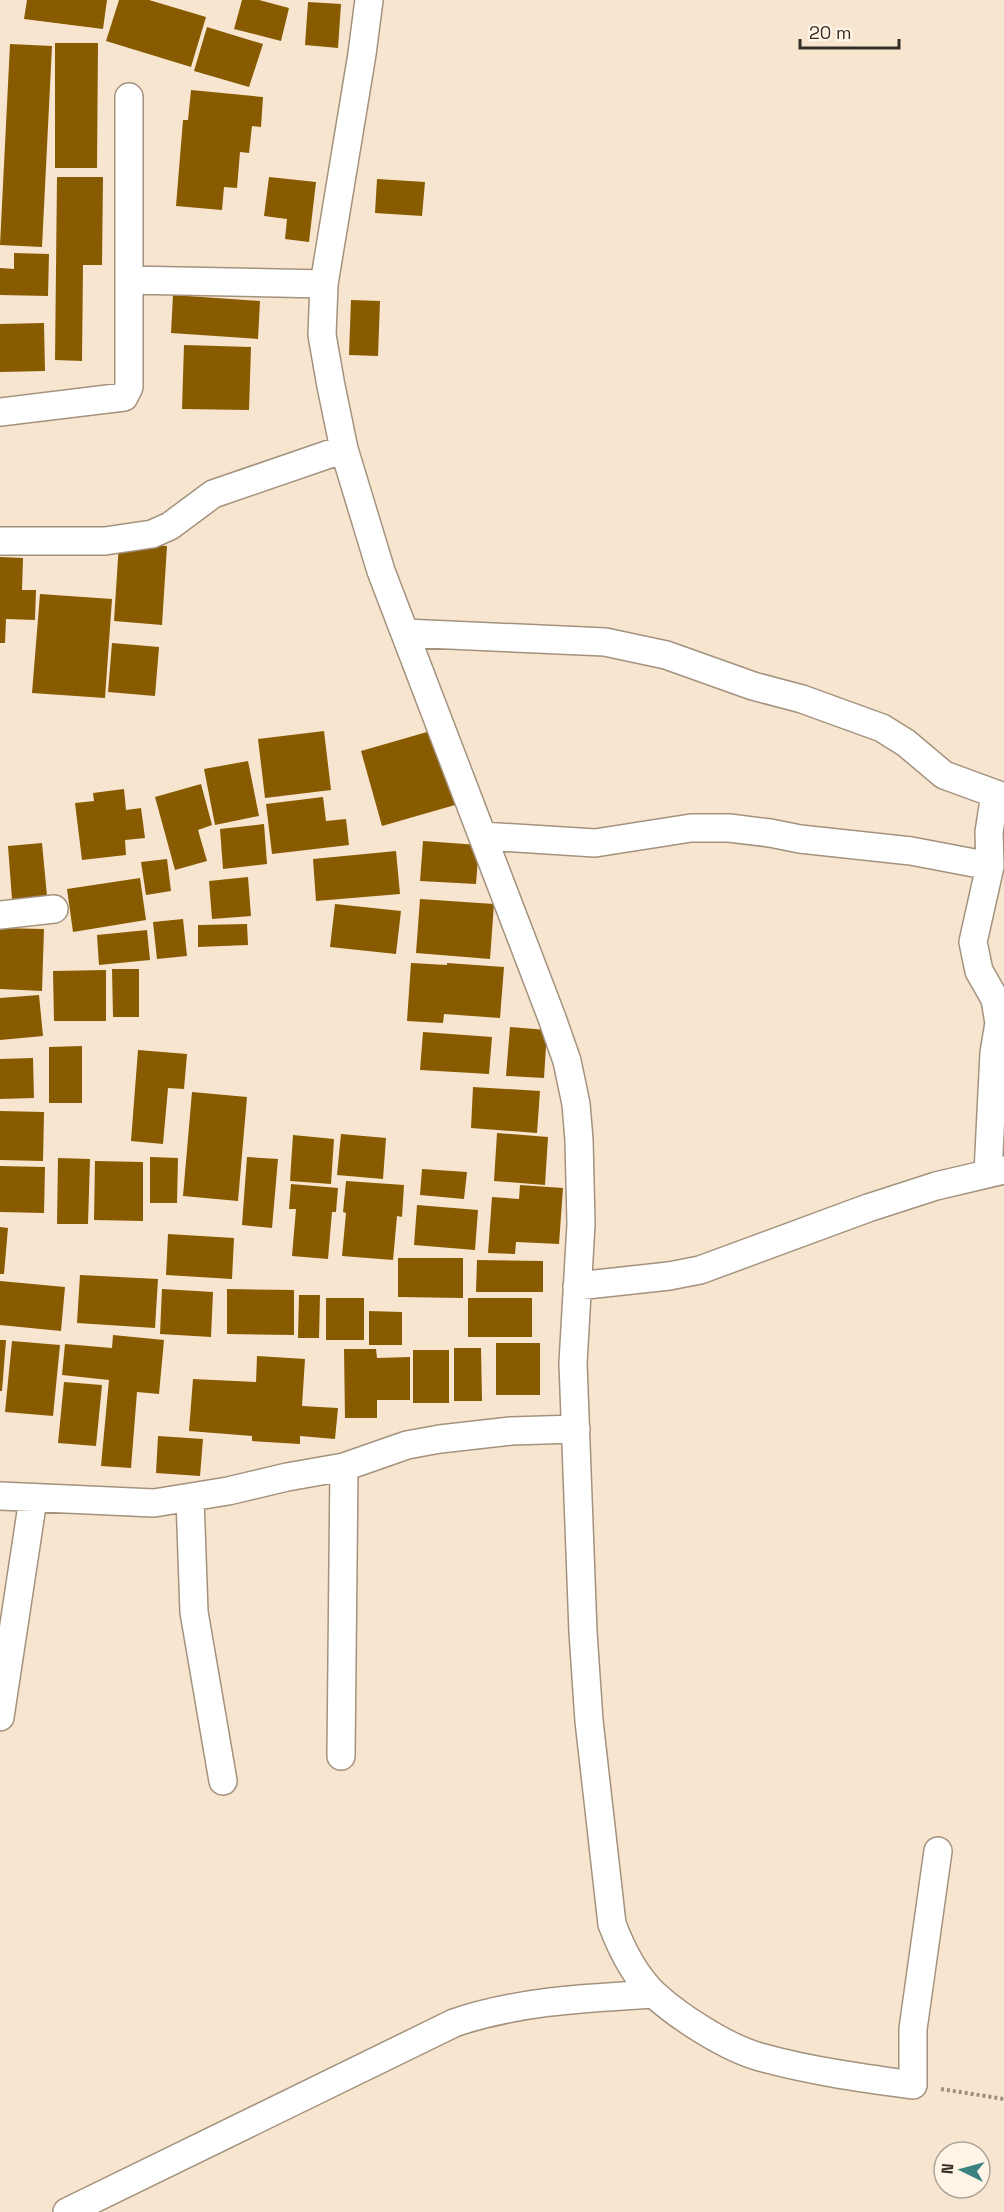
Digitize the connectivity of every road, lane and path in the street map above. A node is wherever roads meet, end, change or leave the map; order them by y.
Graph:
1 (369, 0) edge
2 (129, 97) dead end
3 (129, 280) junction
4 (324, 284) junction
5 (0, 412) edge
6 (344, 449) junction
7 (0, 541) edge
8 (405, 633) junction
9 (999, 796) edge
10 (483, 836) junction
11 (990, 866) junction
12 (54, 909) dead end
13 (0, 915) edge
14 (996, 1172) edge
15 (577, 1286) junction
16 (576, 1429) junction
17 (344, 1467) junction
18 (0, 1496) edge
19 (190, 1498) junction
20 (33, 1499) junction
21 (0, 1718) edge
22 (341, 1756) dead end
23 (223, 1781) dead end
24 (938, 1851) dead end
25 (653, 1994) junction
26 (913, 2085) junction
27 (1004, 2099) edge
28 (66, 2212) edge

1 - 4 street
2 - 3 street
3 - 4 street
3 - 5 street
4 - 6 street
6 - 7 street
6 - 8 street
8 - 9 street
8 - 10 street
9 - 11 street
10 - 11 street
10 - 15 street
11 - 14 street
12 - 13 street
14 - 15 street
15 - 16 street
16 - 17 street
16 - 25 street
17 - 19 street
17 - 22 street
18 - 20 street
19 - 20 street
19 - 23 street
20 - 21 street
24 - 26 street
25 - 26 street
25 - 28 street
26 - 27 path

